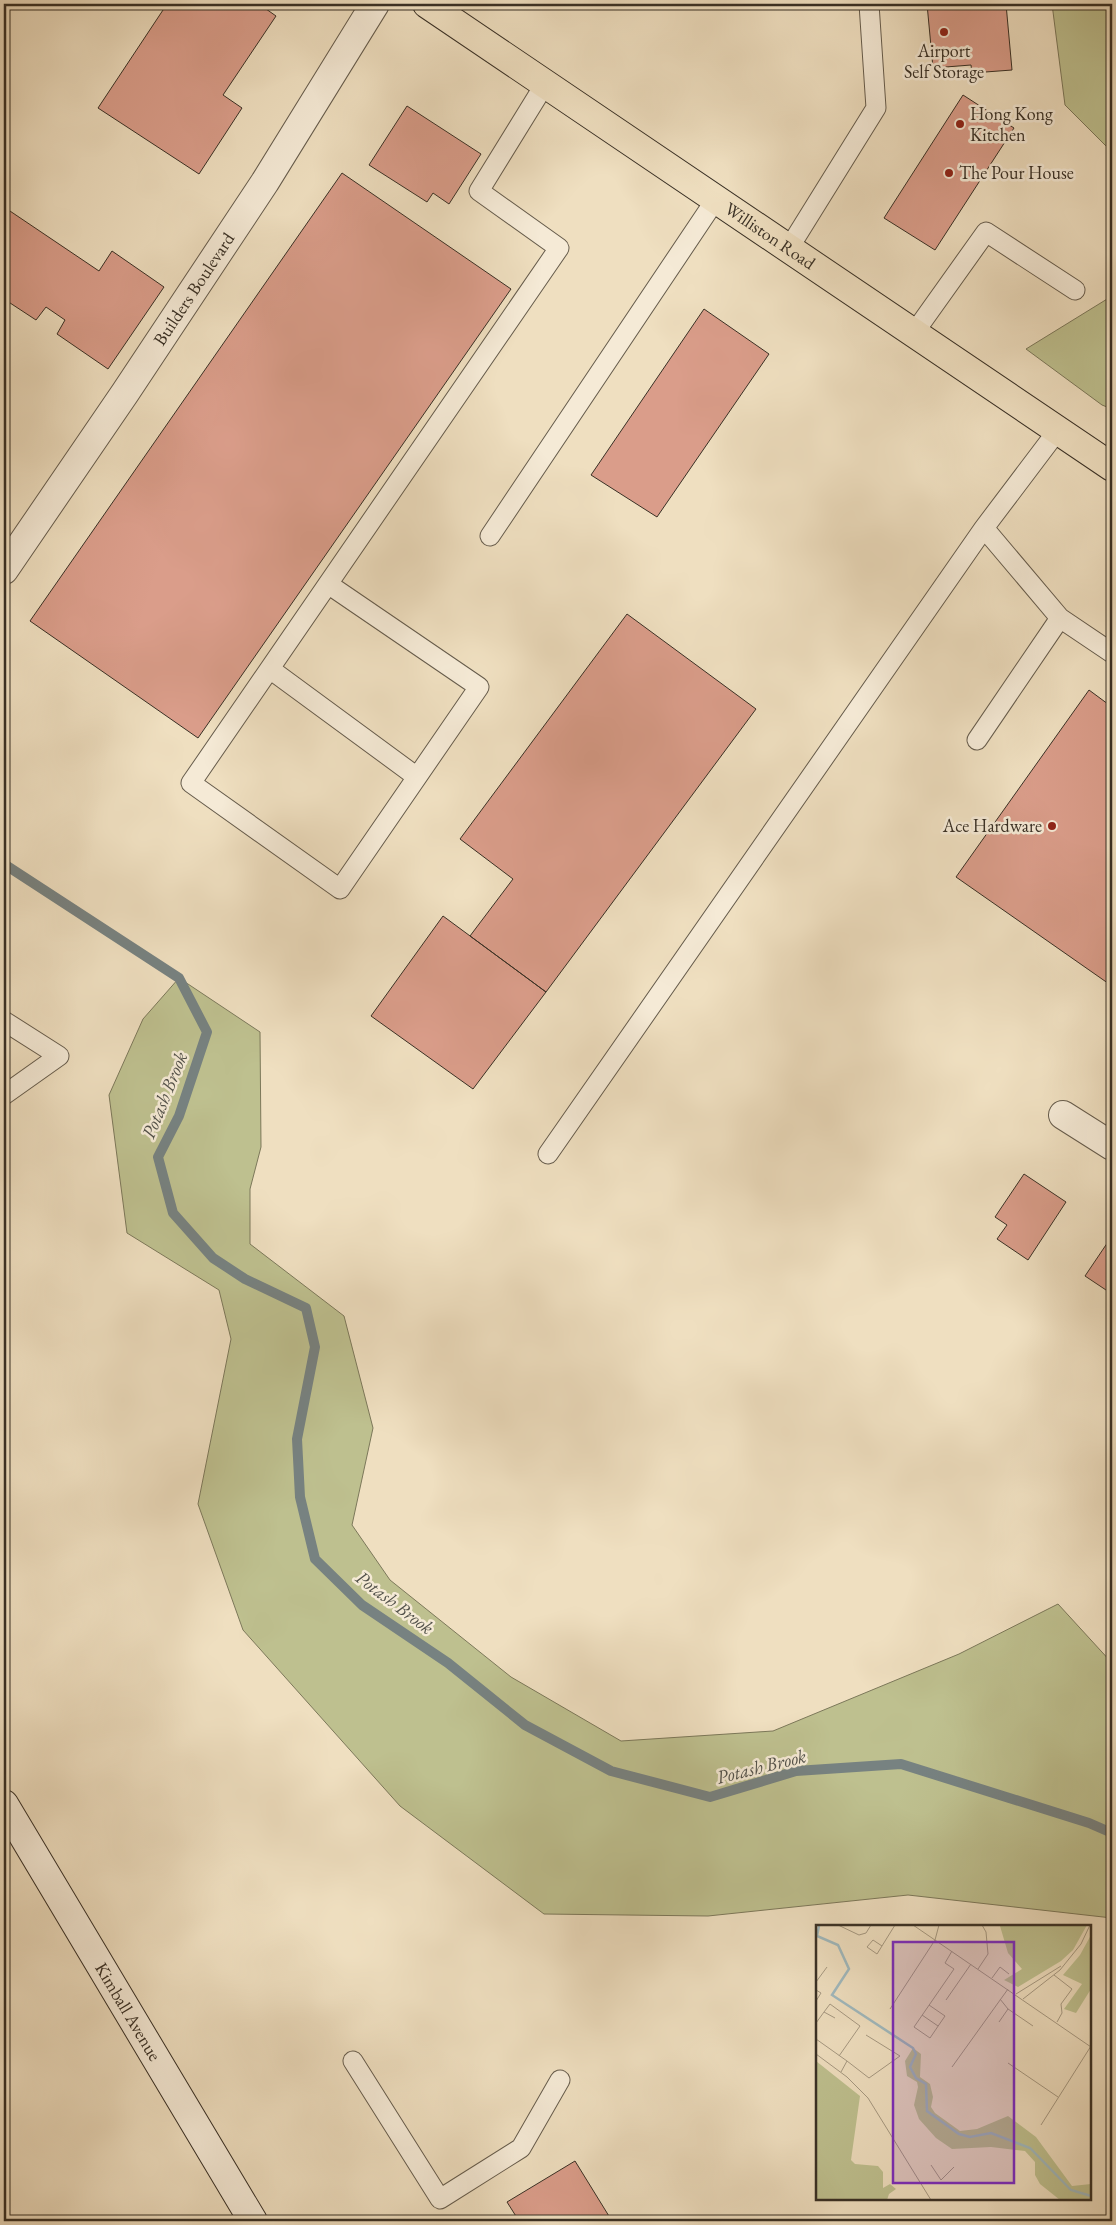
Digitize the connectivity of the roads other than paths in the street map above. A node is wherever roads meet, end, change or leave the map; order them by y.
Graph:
1 (375, 4) edge
2 (427, 4) edge
3 (869, 4) edge
4 (545, 84) junction
5 (716, 199) junction
6 (789, 248) junction
7 (1075, 290) dead end
8 (914, 333) junction
9 (1058, 430) junction
10 (1112, 467) edge
11 (984, 528) junction
12 (490, 536) dead end
13 (4, 570) edge
14 (328, 584) junction
15 (1060, 618) junction
16 (1112, 654) edge
17 (270, 669) junction
18 (977, 740) dead end
19 (417, 777) junction
20 (4, 1021) edge
21 (4, 1095) edge
22 (1063, 1115) dead end
23 (1112, 1146) edge
24 (548, 1154) dead end
25 (4, 1804) edge
26 (353, 2061) dead end
27 (560, 2080) dead end
28 (253, 2221) edge

1 - 13 street, Builders Boulevard
2 - 4 main road, Williston Road
3 - 6 lane
4 - 5 main road, Williston Road
4 - 14 lane
5 - 6 main road, Williston Road
5 - 12 lane
6 - 8 main road, Williston Road
7 - 8 lane
8 - 9 main road, Williston Road
9 - 10 main road, Williston Road
9 - 11 lane
11 - 15 lane
11 - 24 lane
14 - 17 lane
14 - 19 lane
15 - 16 lane
15 - 18 lane
17 - 19 lane
17 - 19 lane
20 - 21 lane
22 - 23 street
25 - 28 street, Kimball Avenue
26 - 27 lane

